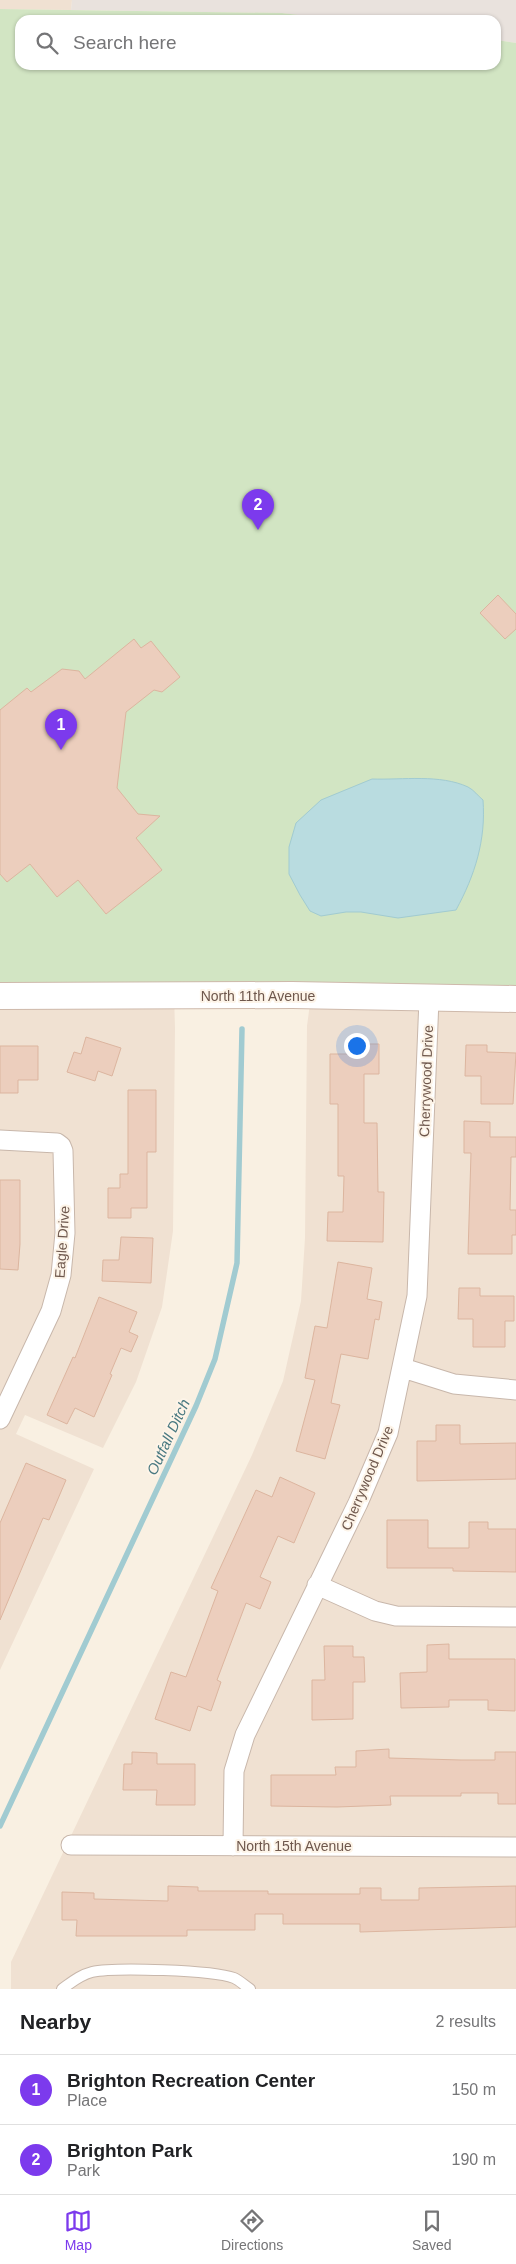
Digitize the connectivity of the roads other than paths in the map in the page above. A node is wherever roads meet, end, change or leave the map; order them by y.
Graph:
1 (0, 996) edge
2 (429, 999) junction
3 (516, 999) edge
4 (0, 1140) edge
5 (403, 1368) junction
6 (516, 1390) edge
7 (1, 1414) edge
8 (317, 1585) junction
9 (516, 1617) edge
10 (71, 1845) dead end
11 (233, 1846) junction
12 (516, 1847) edge
13 (67, 1988) edge
14 (250, 1989) edge

1 - 2 street, North 11th Avenue
2 - 3 street, North 11th Avenue
2 - 5 street, Cherrywood Drive
4 - 7 street, Eagle Drive
5 - 6 street
5 - 8 street, Cherrywood Drive
8 - 9 street
8 - 11 street, Cherrywood Drive
10 - 11 street, North 15th Avenue
11 - 12 street, North 15th Avenue
13 - 14 lane

